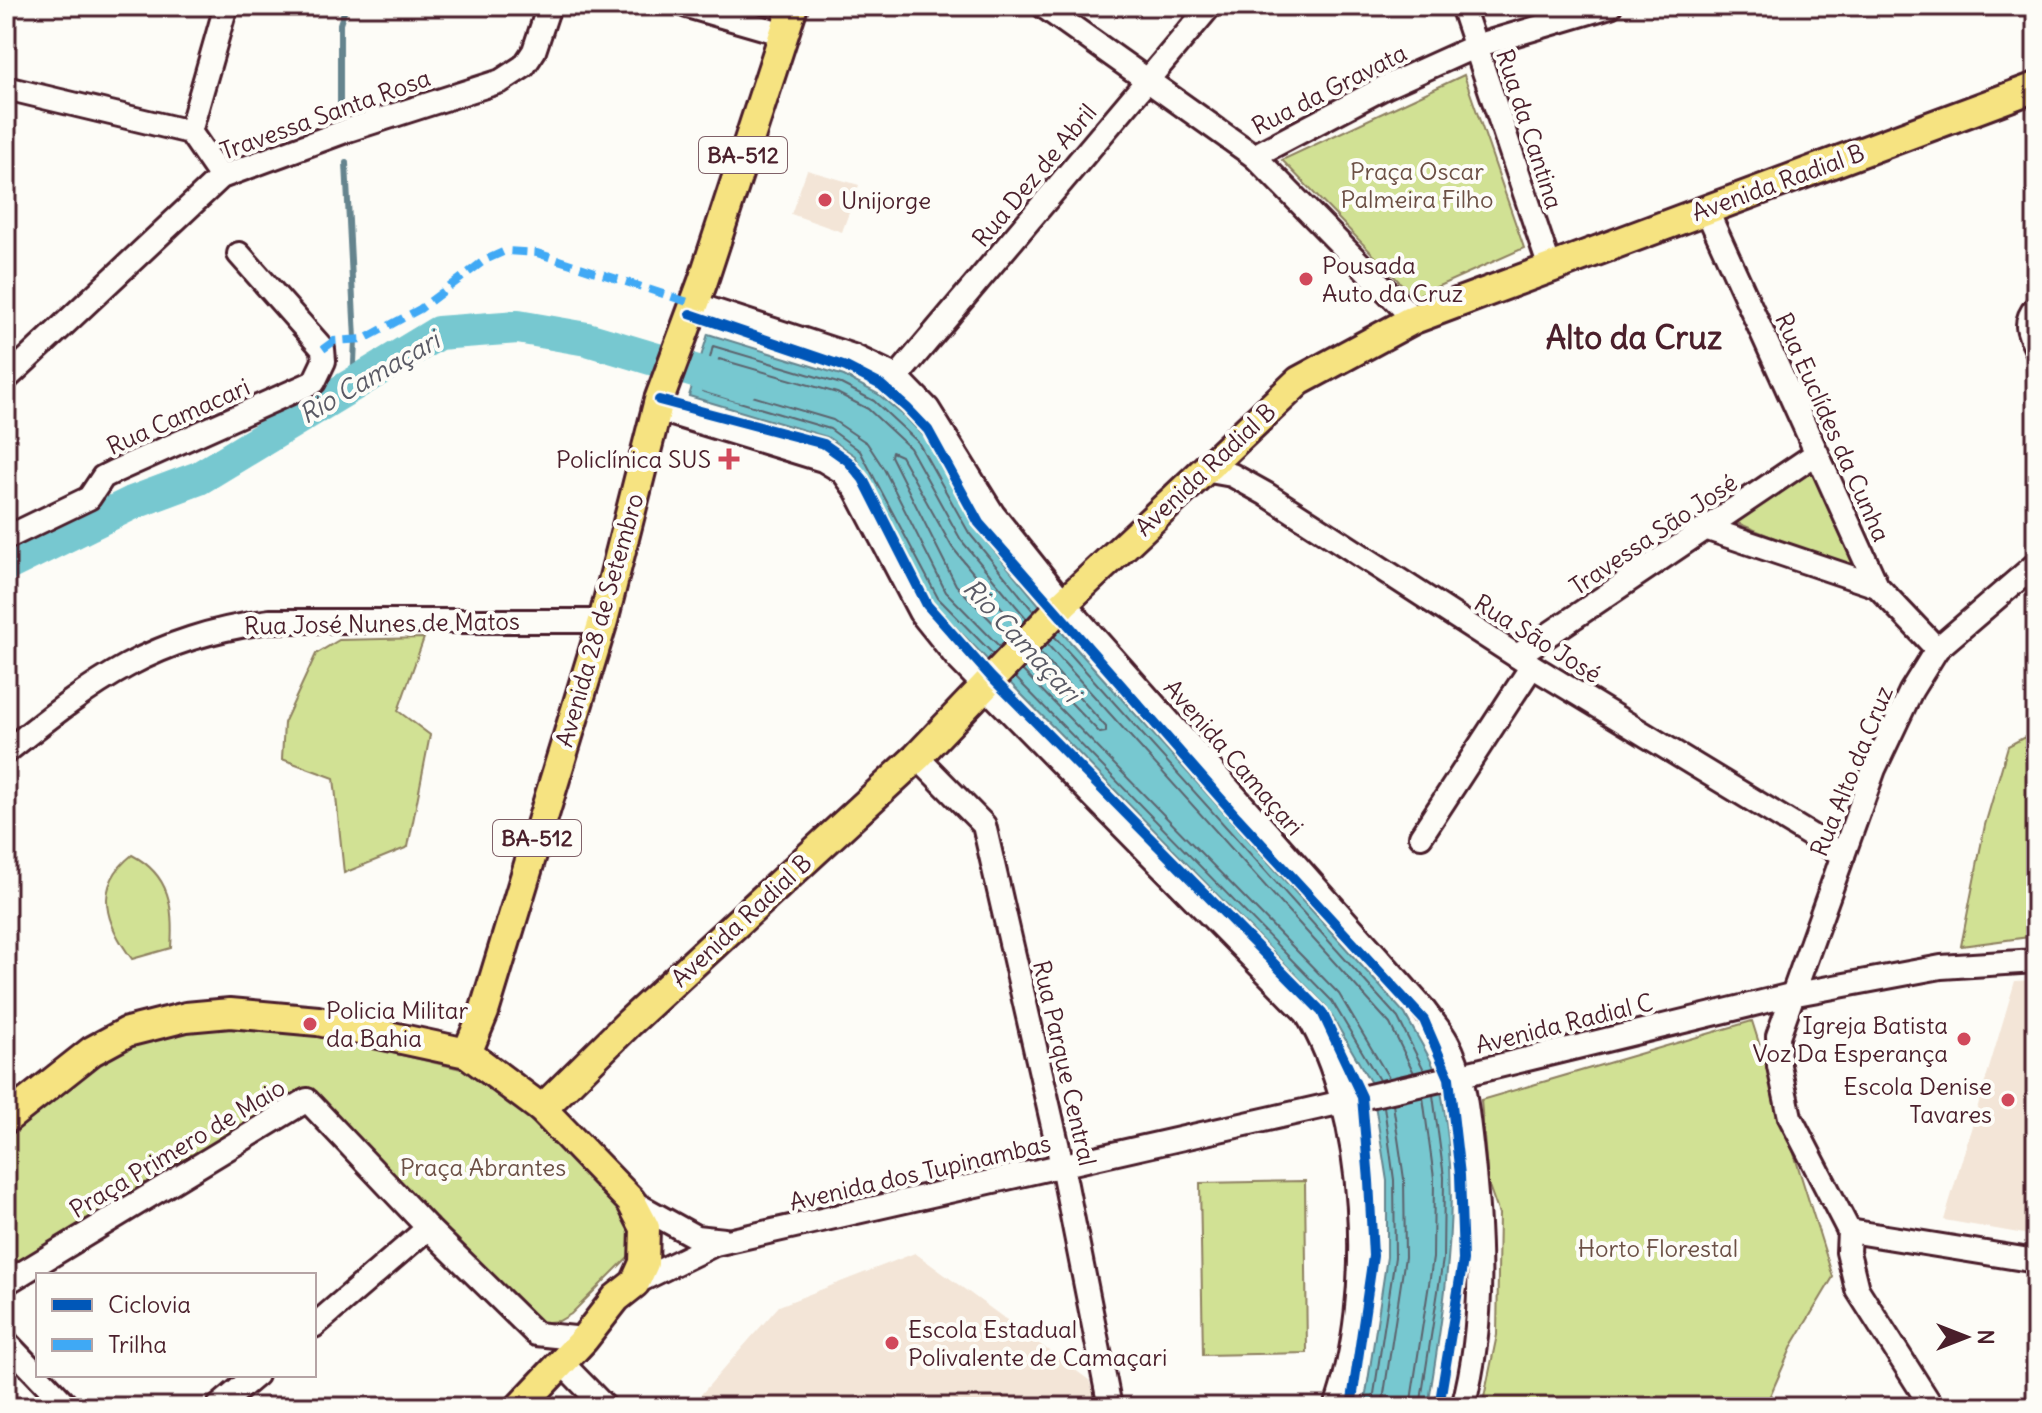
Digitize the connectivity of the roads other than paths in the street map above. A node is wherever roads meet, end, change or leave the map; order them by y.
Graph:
1 (226, 6) edge
2 (549, 6) edge
3 (687, 6) edge
4 (793, 6) edge
5 (1043, 6) edge
6 (1210, 6) edge
7 (1462, 6) edge
8 (1610, 6) edge
9 (784, 34) junction
10 (1476, 46) junction
11 (1149, 79) junction
12 (2036, 87) edge
13 (6, 88) edge
14 (190, 132) junction
15 (1254, 156) junction
16 (221, 177) junction
17 (1706, 209) junction
18 (239, 254) dead end
19 (1550, 268) junction
20 (2036, 307) edge
21 (689, 315) junction
22 (1414, 319) junction
23 (2036, 348) edge
24 (897, 377) junction
25 (6, 379) edge
26 (659, 400) junction
27 (1817, 453) junction
28 (1204, 470) junction
29 (1708, 529) junction
30 (6, 538) edge
31 (2036, 564) edge
32 (1877, 586) junction
33 (1060, 608) junction
34 (603, 621) junction
35 (1937, 649) junction
36 (1524, 661) junction
37 (989, 679) junction
38 (6, 752) edge
39 (917, 757) junction
40 (1421, 836) dead end
41 (1843, 855) junction
42 (2036, 961) edge
43 (1791, 995) junction
44 (467, 1053) junction
45 (1451, 1077) junction
46 (1353, 1099) junction
47 (542, 1109) junction
48 (6, 1119) edge
49 (1062, 1165) junction
50 (631, 1201) junction
51 (428, 1228) junction
52 (1849, 1231) junction
53 (737, 1241) junction
54 (2036, 1261) edge
55 (6, 1283) edge
56 (635, 1283) junction
57 (316, 1324) edge
58 (584, 1339) junction
59 (6, 1342) edge
60 (562, 1363) junction
61 (36, 1373) edge
62 (39, 1377) edge
63 (254, 1377) edge
64 (68, 1407) edge
65 (218, 1407) edge
66 (520, 1407) edge
67 (605, 1407) edge
68 (1110, 1407) edge
69 (1336, 1407) edge
70 (1463, 1407) edge
71 (1932, 1407) edge

1 - 14 street
2 - 16 street, Travessa Santa Rosa
3 - 9 street
4 - 9 main road, Avenida 28 de Setembro / BA-512
5 - 11 street
6 - 11 street, Rua Dez de Abril
7 - 10 street, Rua da Cantina
8 - 10 street, Rua da Gravata
9 - 21 main road, Avenida 28 de Setembro / BA-512
10 - 15 street, Rua da Gravata
10 - 19 street, Rua da Cantina
11 - 15 street
11 - 24 street, Rua Dez de Abril
12 - 17 main road, Avenida Radial B
13 - 14 street
14 - 16 street
15 - 22 street
16 - 25 street, Travessa Santa Rosa
17 - 19 main road, Avenida Radial B
17 - 27 street, Rua Euclídes da Cunha
18 - 30 street, Rua Camacari
19 - 22 main road, Avenida Radial B
20 - 23 street
21 - 24 street, Avenida Camaçari
21 - 26 main road, Avenida 28 de Setembro / BA-512
22 - 28 main road, Avenida Radial B
24 - 33 street, Avenida Camaçari
26 - 34 main road, Avenida 28 de Setembro / BA-512
26 - 37 street
27 - 29 street, Travessa São José
27 - 32 street, Rua Euclídes da Cunha
28 - 33 main road, Avenida Radial B
28 - 36 street, Rua São José
29 - 32 street
29 - 36 street, Travessa São José
31 - 35 street, Rua Alto da Cruz
32 - 35 street, Rua Euclídes da Cunha
33 - 37 main road, Avenida Radial B
33 - 45 street, Avenida Camaçari
34 - 38 street, Rua José Nunes de Matos
34 - 44 main road, Avenida 28 de Setembro / BA-512
35 - 41 street, Rua Alto da Cruz
36 - 40 street
36 - 41 street, Rua São José
37 - 39 main road, Avenida Radial B
37 - 46 street
39 - 47 main road, Avenida Radial B
39 - 49 street, Rua Parque Central
41 - 43 street, Rua Alto da Cruz
42 - 43 street, Avenida Radial C
43 - 45 street, Avenida Radial C
43 - 52 street, Rua Alto da Cruz
44 - 47 main road
44 - 48 main road
45 - 46 street, Avenida Radial C
45 - 70 street, Avenida Camaçari
46 - 49 street, Avenida dos Tupinambas
46 - 69 street
47 - 50 main road
49 - 53 street, Avenida dos Tupinambas
49 - 68 street, Rua Parque Central
50 - 53 street, Avenida dos Tupinambas
50 - 56 main road
51 - 55 street, Praça Primero de Maio
51 - 57 street
51 - 58 street
52 - 54 street
52 - 71 street
53 - 56 street, Avenida dos Tupinambas
56 - 58 main road
58 - 60 main road
59 - 61 street
60 - 66 main road
60 - 67 street
62 - 64 street
63 - 65 street

